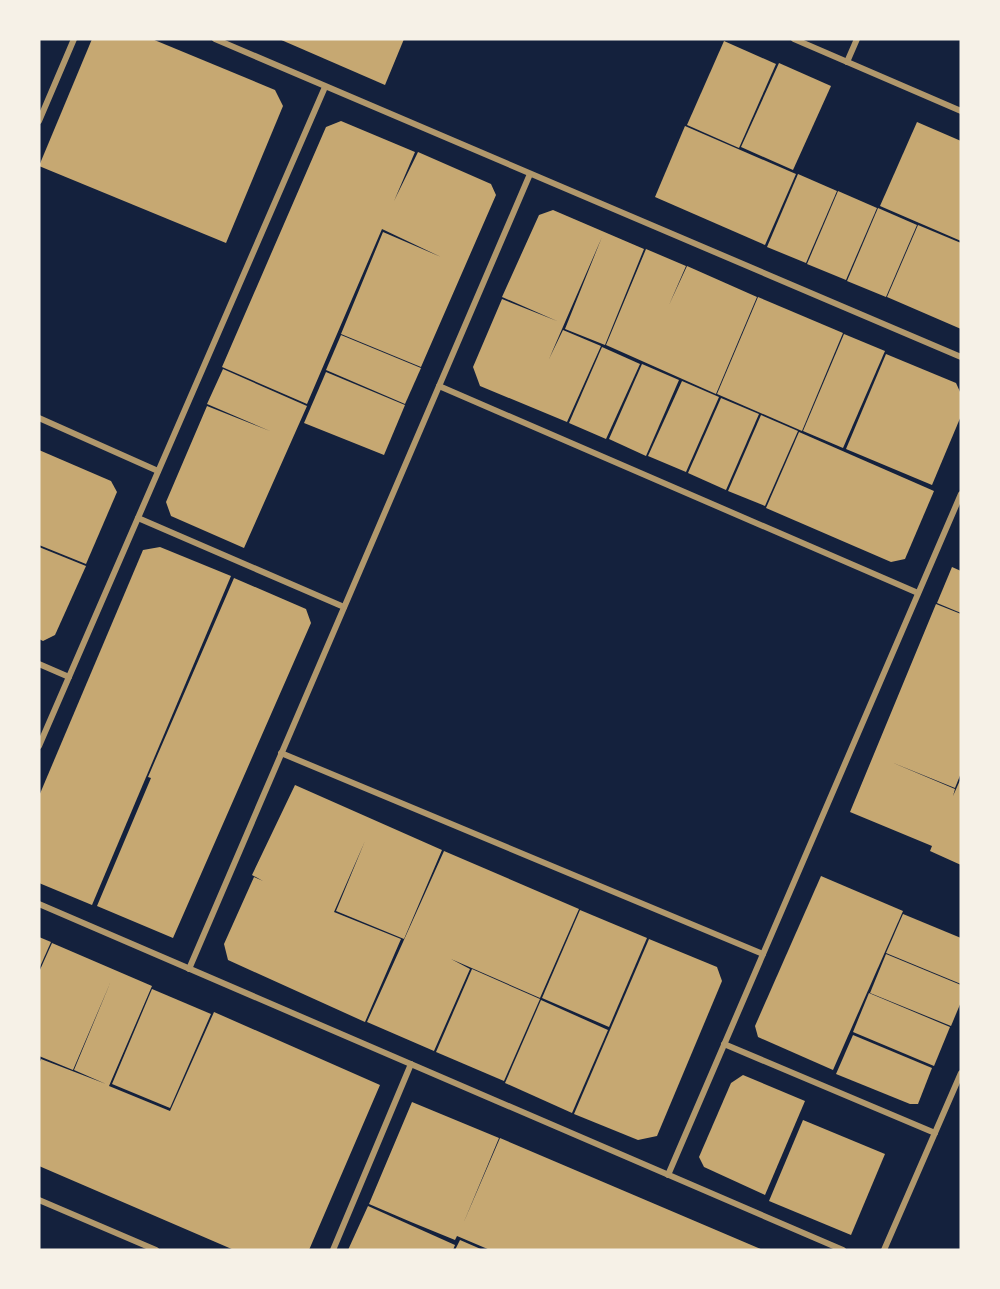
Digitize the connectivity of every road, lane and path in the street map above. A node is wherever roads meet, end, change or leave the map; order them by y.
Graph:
1 (74, 39) edge
2 (216, 39) edge
3 (794, 39) edge
4 (857, 39) edge
5 (847, 62) junction
6 (326, 87) junction
7 (961, 111) edge
8 (39, 121) edge
9 (530, 174) junction
10 (961, 357) edge
11 (439, 386) junction
12 (39, 418) edge
13 (158, 471) junction
14 (961, 494) edge
15 (138, 518) junction
16 (918, 594) junction
17 (344, 607) junction
18 (39, 664) edge
19 (69, 677) junction
20 (39, 746) edge
21 (281, 753) junction
22 (39, 904) edge
23 (763, 954) junction
24 (189, 969) junction
25 (724, 1044) junction
26 (411, 1064) junction
27 (961, 1073) edge
28 (935, 1133) junction
29 (668, 1175) junction
30 (39, 1200) edge
31 (156, 1250) edge
32 (333, 1250) edge
33 (843, 1250) edge
34 (884, 1250) edge

1 - 8 street
2 - 6 street
3 - 5 street
4 - 5 street
5 - 7 street
6 - 9 street
6 - 13 street
9 - 10 street
9 - 11 street
11 - 16 street
11 - 17 street
12 - 13 street
13 - 15 street
14 - 16 street
15 - 17 street
15 - 19 street
16 - 23 street
17 - 21 street
18 - 19 street
19 - 20 street
21 - 23 street
21 - 24 street
22 - 24 street
23 - 25 street
24 - 26 street
25 - 28 street
25 - 29 street
26 - 29 street
26 - 32 street
27 - 28 street
28 - 34 street
29 - 33 street
30 - 31 street

